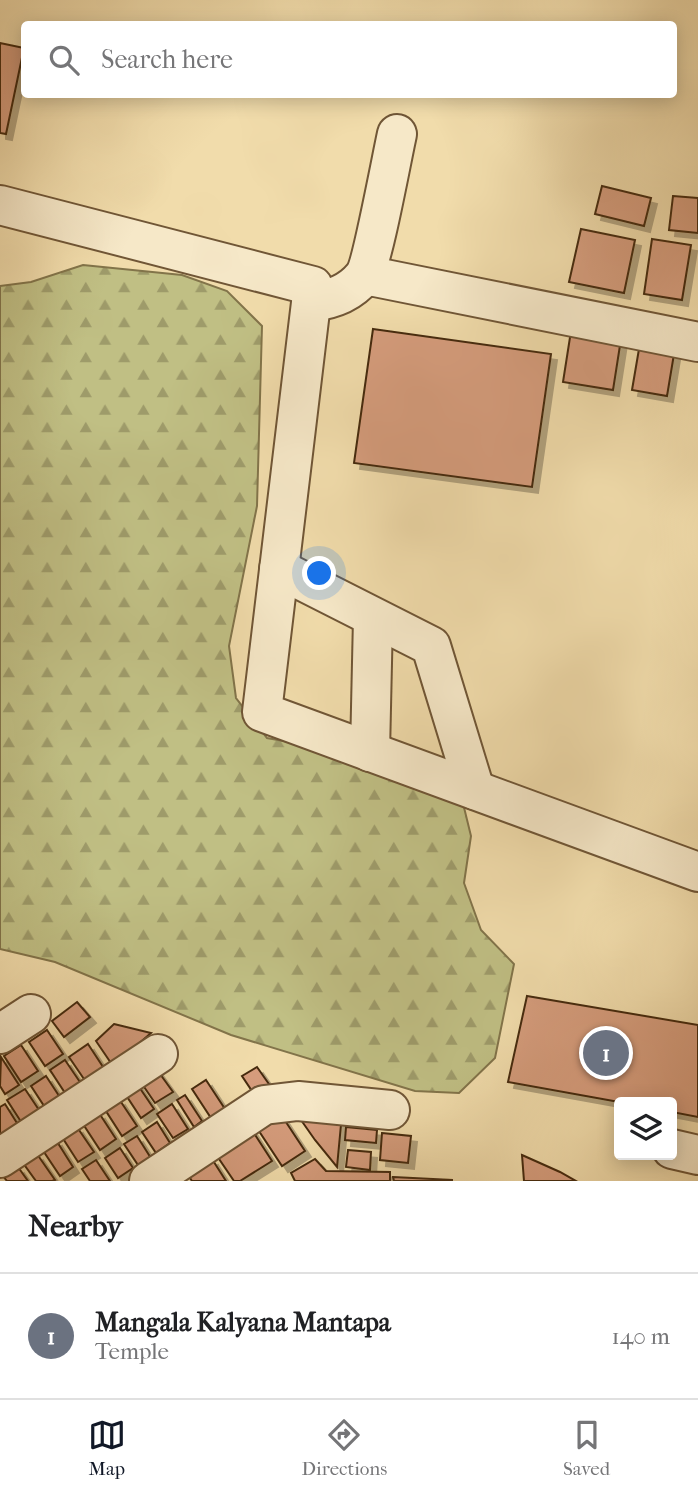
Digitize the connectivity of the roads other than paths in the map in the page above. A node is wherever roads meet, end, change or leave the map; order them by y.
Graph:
1 (397, 134) dead end
2 (0, 205) edge
3 (365, 275) junction
4 (311, 302) junction
5 (698, 342) edge
6 (279, 569) junction
7 (373, 618) junction
8 (370, 751) junction
9 (475, 790) junction
10 (698, 872) edge
11 (158, 1054) dead end
12 (390, 1110) dead end
13 (677, 1150) edge
14 (698, 1155) edge
15 (0, 1158) edge
16 (149, 1181) edge

1 - 3 street
2 - 4 street
3 - 4 street
3 - 5 street
4 - 6 street
6 - 7 street
6 - 8 street
7 - 8 street
7 - 9 street
8 - 9 street
9 - 10 street
11 - 15 street
12 - 16 street
13 - 14 street

